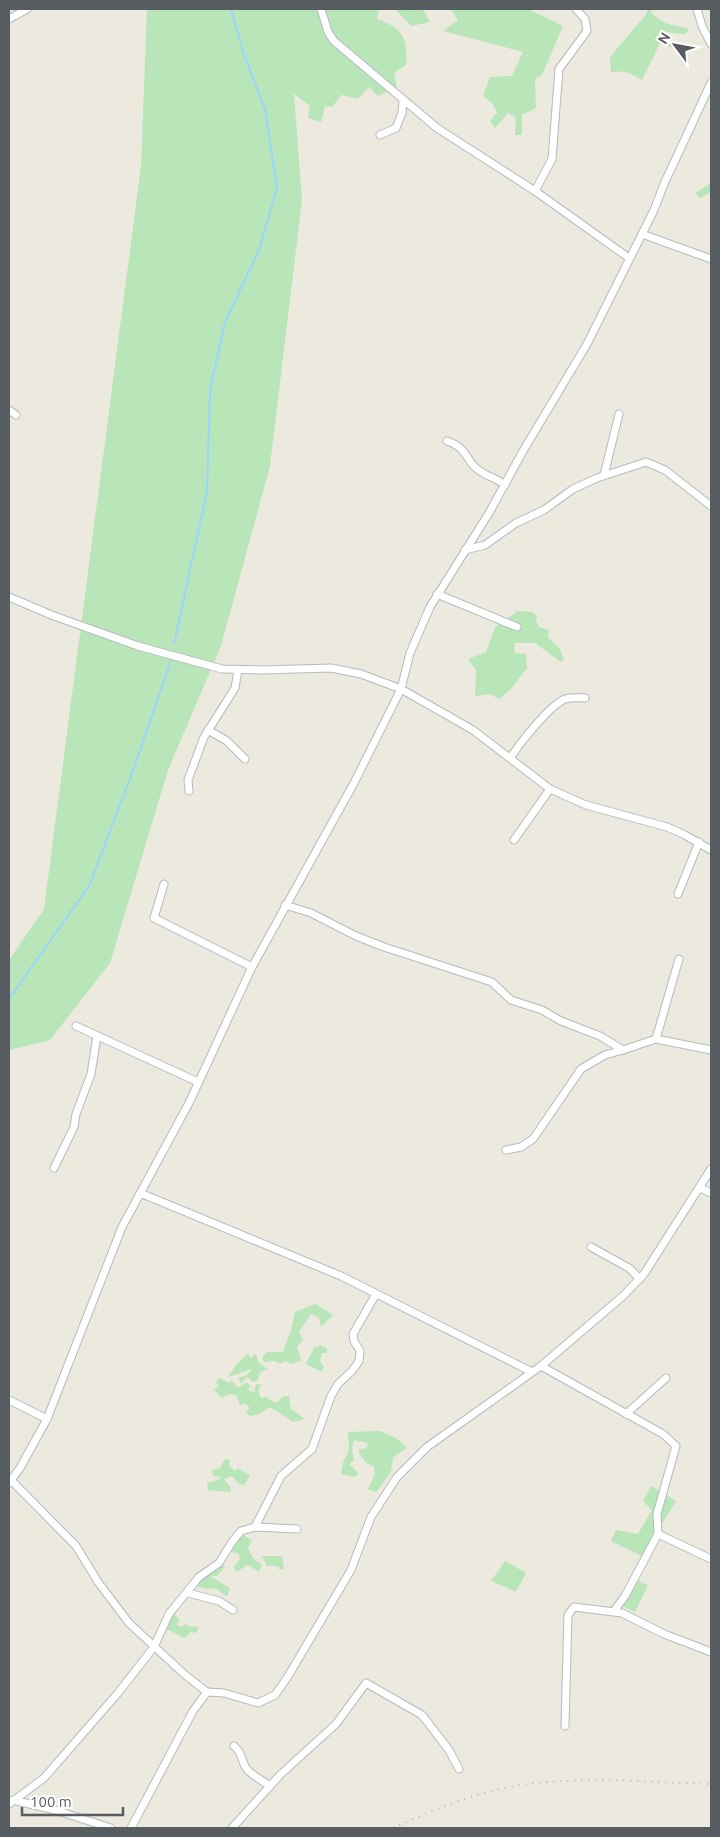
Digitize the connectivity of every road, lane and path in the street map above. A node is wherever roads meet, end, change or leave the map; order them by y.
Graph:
1 (27, 9) edge
2 (321, 9) edge
3 (576, 9) edge
4 (697, 9) edge
5 (9, 19) edge
6 (711, 44) edge
7 (711, 83) edge
8 (403, 100) junction
9 (380, 135) dead end
10 (535, 191) junction
11 (642, 234) junction
12 (629, 258) junction
13 (711, 260) edge
14 (9, 410) edge
15 (619, 414) dead end
16 (16, 415) dead end
17 (447, 441) dead end
18 (604, 475) junction
19 (505, 485) junction
20 (711, 506) edge
21 (465, 550) junction
22 (437, 594) junction
23 (10, 600) edge
24 (517, 627) dead end
25 (238, 670) junction
26 (402, 689) junction
27 (585, 698) dead end
28 (208, 730) junction
29 (511, 757) junction
30 (245, 759) dead end
31 (550, 789) junction
32 (189, 791) dead end
33 (514, 840) dead end
34 (699, 842) junction
35 (711, 850) edge
36 (164, 884) dead end
37 (678, 894) dead end
38 (285, 905) junction
39 (679, 959) dead end
40 (252, 967) junction
41 (76, 1026) dead end
42 (97, 1036) junction
43 (656, 1039) junction
44 (623, 1050) junction
45 (711, 1050) edge
46 (198, 1082) junction
47 (506, 1150) dead end
48 (54, 1168) dead end
49 (711, 1169) edge
50 (700, 1188) junction
51 (140, 1193) junction
52 (711, 1193) edge
53 (591, 1247) dead end
54 (640, 1279) junction
55 (376, 1294) junction
56 (542, 1366) junction
57 (532, 1372) junction
58 (666, 1378) dead end
59 (9, 1400) edge
60 (626, 1414) junction
61 (47, 1419) junction
62 (10, 1481) edge
63 (255, 1527) junction
64 (297, 1529) dead end
65 (658, 1534) junction
66 (711, 1559) edge
67 (188, 1593) junction
68 (233, 1610) dead end
69 (614, 1611) junction
70 (154, 1647) junction
71 (711, 1652) edge
72 (207, 1692) junction
73 (565, 1726) dead end
74 (234, 1746) dead end
75 (459, 1769) dead end
76 (270, 1786) junction
77 (11, 1801) edge
78 (111, 1828) edge
79 (131, 1828) edge
80 (232, 1828) edge

1 - 5 street
2 - 8 street
3 - 10 street
4 - 6 street
7 - 11 street
8 - 9 street
8 - 10 street
10 - 12 street
11 - 12 street
11 - 13 street
12 - 19 street
14 - 16 street
15 - 18 street
17 - 19 street
18 - 20 street
18 - 21 street
19 - 21 street
21 - 22 street
22 - 24 street
22 - 26 street
23 - 25 street
25 - 26 street
25 - 28 street
26 - 29 street
26 - 38 street
27 - 29 street
28 - 30 street
28 - 32 street
29 - 31 street
31 - 33 street
31 - 34 street
34 - 35 street
34 - 37 street
36 - 40 street
38 - 40 street
38 - 44 street
39 - 43 street
40 - 46 street
41 - 42 street
42 - 46 street
42 - 48 street
43 - 44 street
43 - 45 street
44 - 47 street
46 - 51 street
49 - 50 street
50 - 52 street
50 - 54 street
51 - 55 street
51 - 61 street
53 - 54 street
54 - 56 street
55 - 57 street
55 - 63 street
56 - 57 street
56 - 60 street
57 - 72 street
58 - 60 street
59 - 61 street
60 - 65 street
61 - 62 street
62 - 70 street
63 - 64 street
63 - 67 street
65 - 66 street
65 - 69 street
67 - 68 street
67 - 70 street
69 - 71 street
69 - 73 street
70 - 72 street
70 - 77 street
72 - 79 street
74 - 76 street
75 - 76 street
76 - 80 street
77 - 78 street

